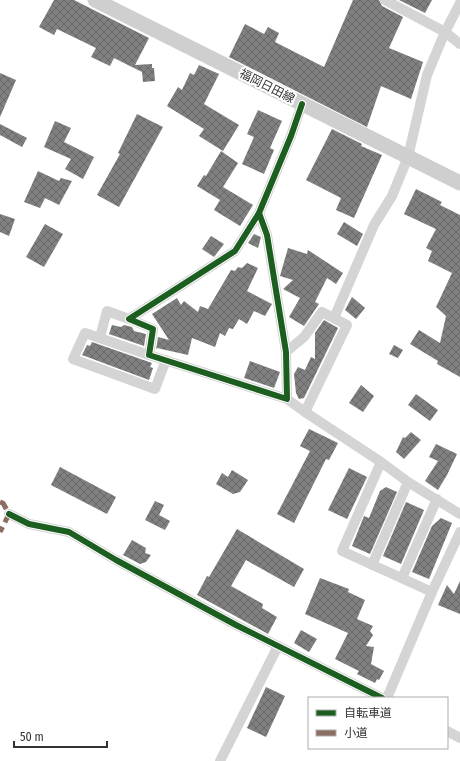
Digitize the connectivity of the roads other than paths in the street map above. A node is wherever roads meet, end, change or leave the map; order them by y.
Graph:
1 (95, 0) edge
2 (385, 0) edge
3 (460, 3) edge
4 (445, 32) junction
5 (460, 44) edge
6 (302, 104) junction
7 (408, 157) junction
8 (460, 183) edge
9 (259, 213) junction
10 (334, 318) junction
11 (129, 319) junction
12 (100, 337) junction
13 (286, 352) junction
14 (148, 355) junction
15 (166, 360) junction
16 (287, 399) junction
17 (305, 412) junction
18 (381, 462) junction
19 (408, 482) junction
20 (437, 499) junction
21 (8, 514) dead end
22 (460, 514) edge
23 (460, 532) edge
24 (372, 565) junction
25 (402, 578) junction
26 (432, 592) junction
27 (278, 646) junction
28 (380, 697) edge
29 (387, 697) edge
30 (448, 732) edge
31 (460, 738) edge
32 (220, 761) edge

1 - 6 main road, 福岡日田線
2 - 4 street
3 - 4 street
4 - 5 street
4 - 7 street
6 - 7 main road, 福岡日田線
6 - 9 street
7 - 8 main road, 福岡日田線
7 - 10 street
9 - 11 street
9 - 13 street
10 - 13 street
10 - 17 street
11 - 12 street
11 - 14 street
12 - 14 street
12 - 15 street
13 - 16 street
14 - 15 street
15 - 16 street
16 - 17 street
17 - 18 street
18 - 19 street
18 - 24 street
19 - 20 street
19 - 24 street
20 - 22 street
20 - 25 street
21 - 27 street
23 - 26 street
24 - 25 street
25 - 26 street
26 - 29 street
27 - 28 street
27 - 32 street
30 - 31 street

